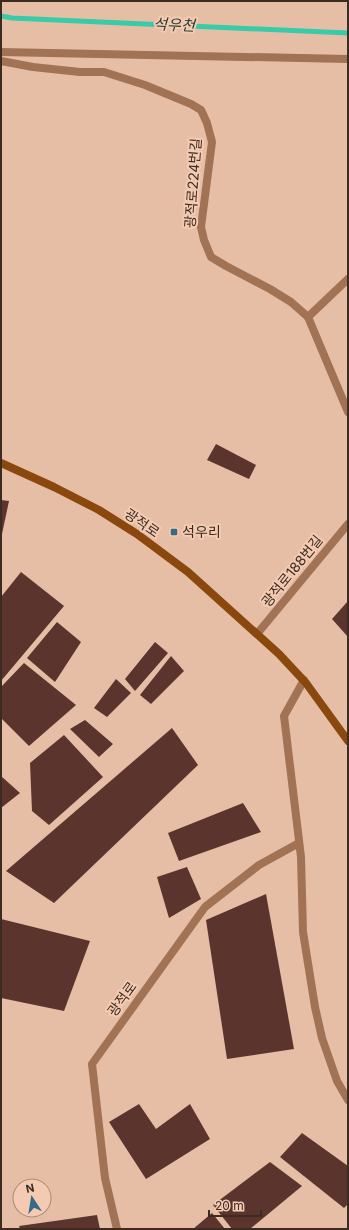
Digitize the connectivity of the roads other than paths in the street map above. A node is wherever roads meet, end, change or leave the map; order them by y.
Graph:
1 (1, 52) edge
2 (348, 59) edge
3 (1, 60) edge
4 (348, 279) edge
5 (308, 317) junction
6 (348, 412) edge
7 (1, 464) edge
8 (348, 524) edge
9 (257, 634) junction
10 (304, 680) junction
11 (348, 741) edge
12 (299, 843) junction
13 (348, 1100) edge
14 (117, 1229) edge

1 - 2 street
3 - 5 street, 광적로224번길
4 - 5 street
5 - 6 street
7 - 9 main road, 광적로
8 - 9 street, 광적로188번길
9 - 10 main road, 광적로
10 - 11 main road, 광적로
10 - 12 street
12 - 13 street
12 - 14 street, 광적로

